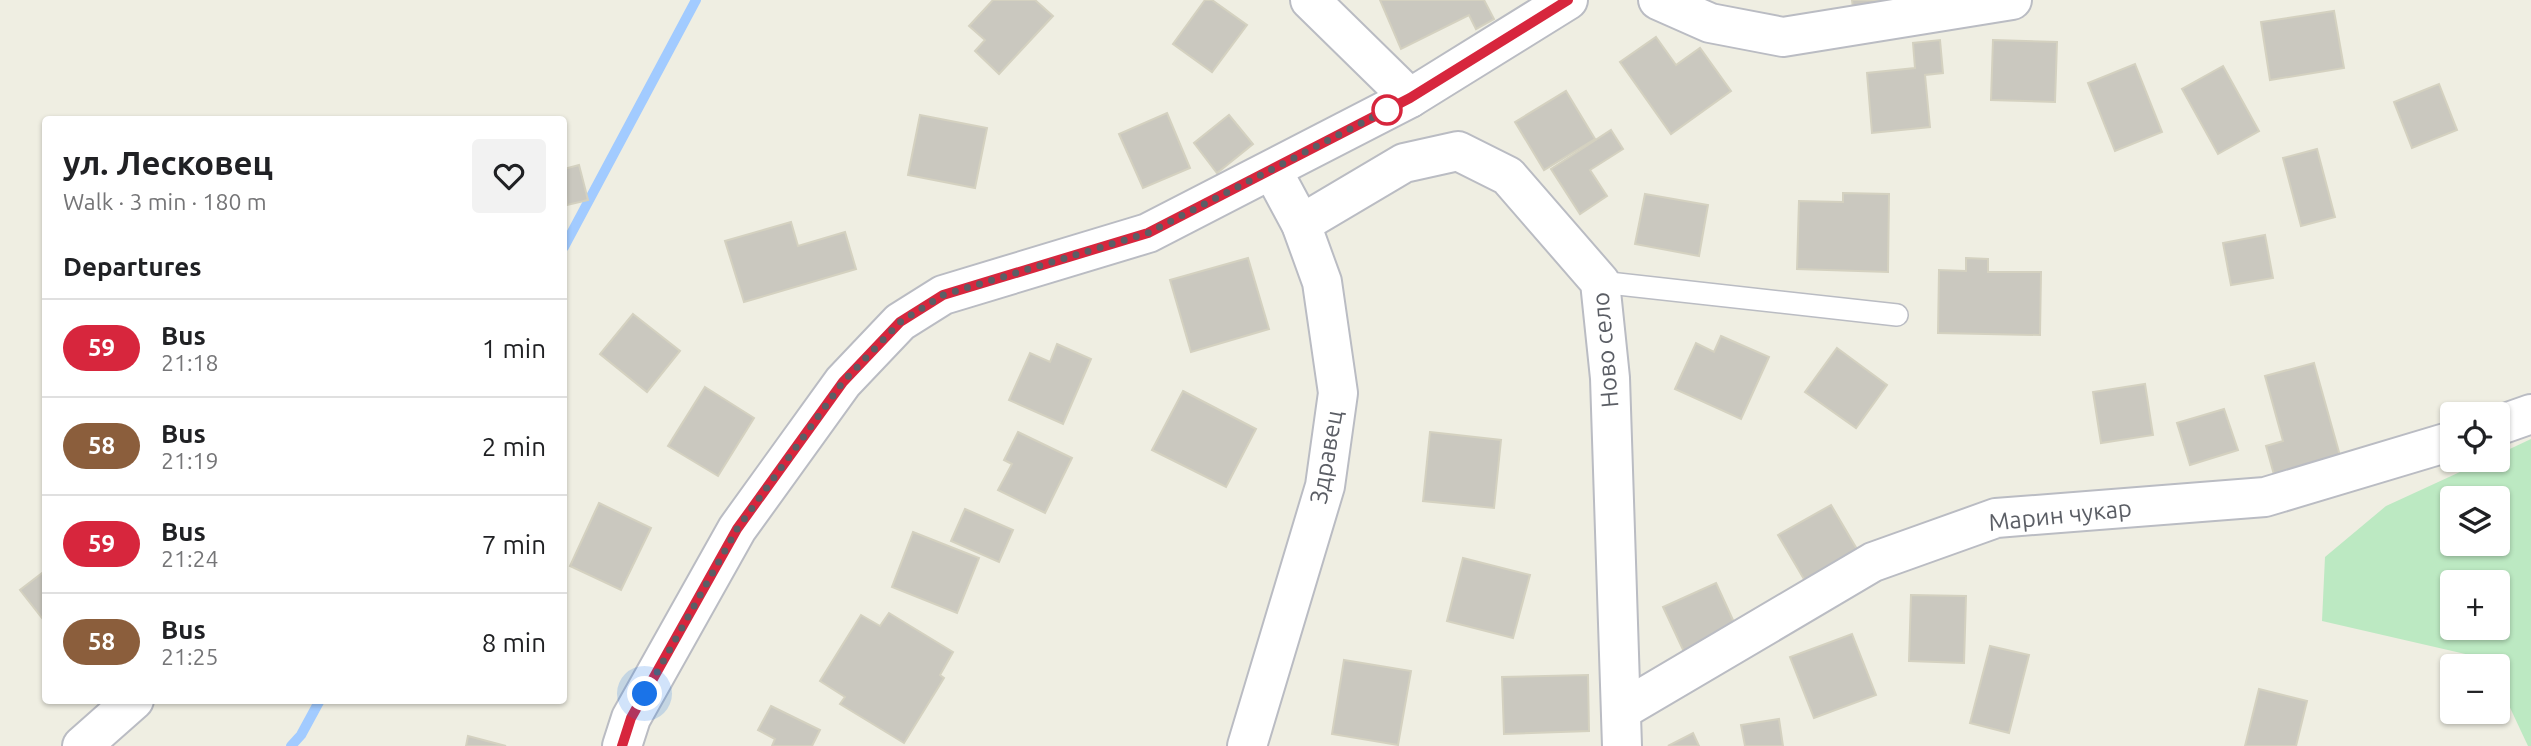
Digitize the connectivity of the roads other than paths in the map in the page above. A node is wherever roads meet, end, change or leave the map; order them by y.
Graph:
1 (1310, 0) edge
2 (1569, 0) edge
3 (1658, 0) edge
4 (1989, 2) edge
5 (1410, 98) junction
6 (1272, 170) junction
7 (1301, 224) junction
8 (1600, 282) junction
9 (1897, 315) dead end
10 (2531, 414) edge
11 (2510, 421) edge
12 (2440, 445) edge
13 (129, 704) edge
14 (1622, 728) edge
15 (82, 746) edge
16 (622, 746) edge
17 (1247, 746) edge

1 - 5 street
2 - 5 street
3 - 4 street
5 - 6 street
6 - 7 street, Здравец
6 - 16 street
7 - 8 street, Ново село
7 - 17 street, Здравец
8 - 9 lane
8 - 14 street, Ново село
10 - 11 street
12 - 14 street, Марин чукар
13 - 15 street

